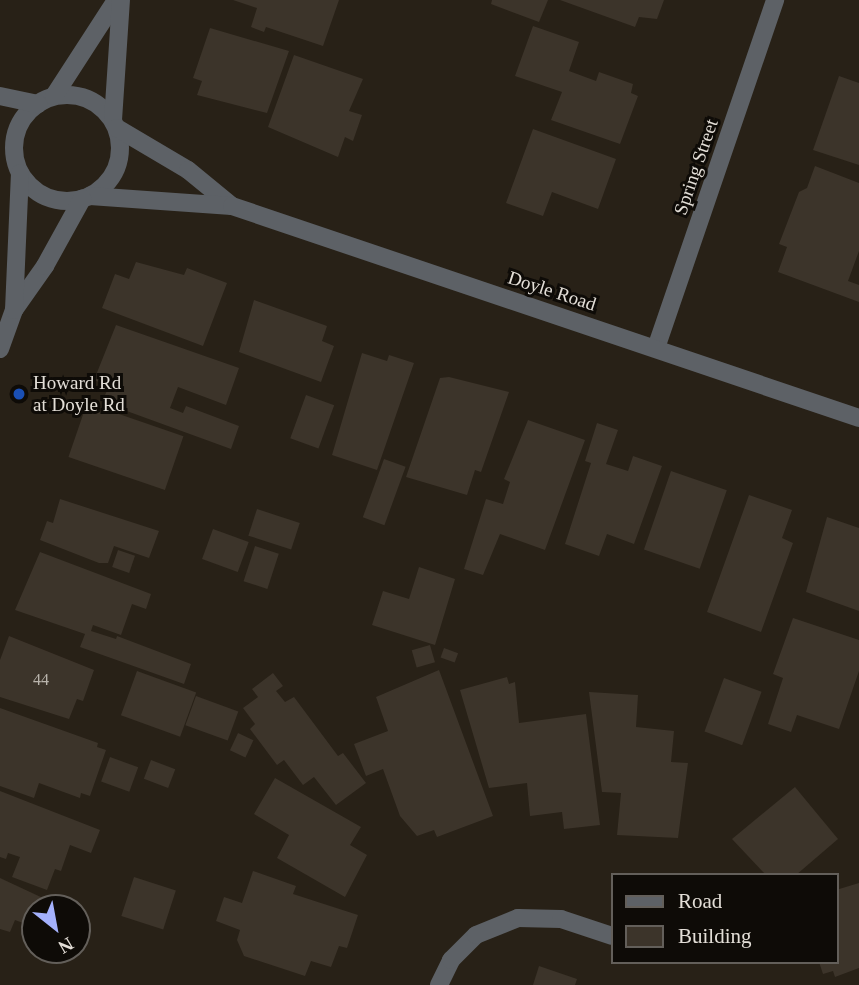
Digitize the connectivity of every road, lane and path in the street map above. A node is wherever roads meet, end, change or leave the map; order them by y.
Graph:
1 (119, 0) edge
2 (775, 0) edge
3 (0, 96) edge
4 (46, 100) junction
5 (115, 124) junction
6 (0, 154) edge
7 (18, 168) junction
8 (86, 198) junction
9 (232, 206) junction
10 (13, 310) junction
11 (656, 348) junction
12 (0, 349) edge
13 (859, 418) edge
14 (610, 935) edge
15 (439, 985) edge

1 - 4 street
1 - 5 street
2 - 11 street, Spring Street
3 - 4 street
4 - 5 street
4 - 7 street
5 - 8 street
5 - 9 street, Doyle Road
6 - 7 street
7 - 8 street
7 - 10 street
8 - 9 street, Doyle Road
8 - 10 street
9 - 11 street, Doyle Road
10 - 12 street
11 - 13 street, Doyle Road
14 - 15 street

